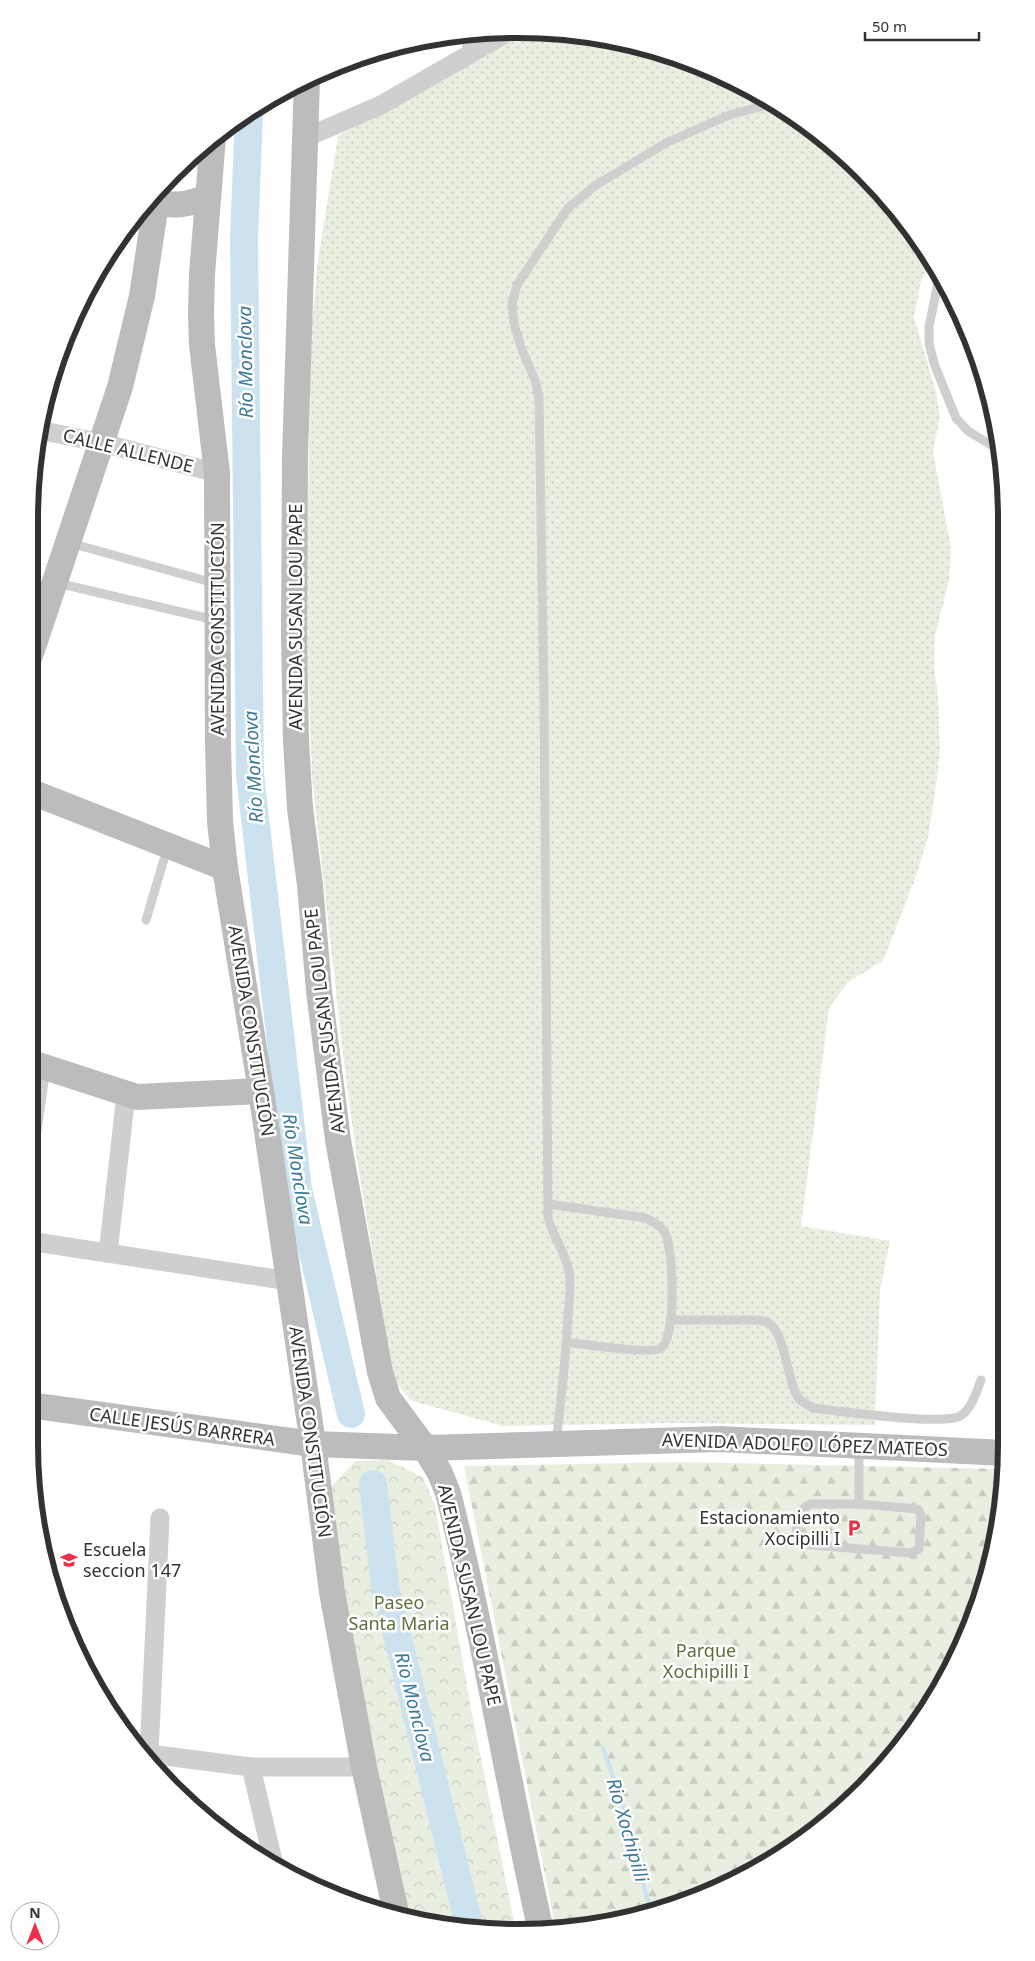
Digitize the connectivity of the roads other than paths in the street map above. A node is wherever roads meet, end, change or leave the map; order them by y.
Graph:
1 (497, 39) edge
2 (472, 40) edge
3 (471, 54) junction
4 (307, 86) edge
5 (764, 106) edge
6 (305, 138) junction
7 (212, 148) edge
8 (207, 197) junction
9 (159, 199) edge
10 (153, 206) edge
11 (937, 286) edge
12 (46, 431) edge
13 (102, 443) junction
14 (991, 444) edge
15 (217, 473) junction
16 (68, 542) junction
17 (54, 582) junction
18 (218, 584) junction
19 (219, 621) junction
20 (38, 631) edge
21 (38, 794) edge
22 (168, 846) junction
23 (225, 868) junction
24 (146, 920) dead end
25 (38, 1065) edge
26 (261, 1091) junction
27 (126, 1095) junction
28 (548, 1204) junction
29 (38, 1241) edge
30 (108, 1253) junction
31 (289, 1282) junction
32 (670, 1320) junction
33 (567, 1342) junction
34 (981, 1380) dead end
35 (38, 1406) edge
36 (308, 1409) junction
37 (556, 1443) junction
38 (313, 1444) junction
39 (349, 1445) junction
40 (859, 1445) junction
41 (425, 1448) junction
42 (997, 1453) edge
43 (318, 1480) junction
44 (859, 1504) junction
45 (160, 1518) dead end
46 (145, 1746) edge
47 (152, 1754) edge
48 (364, 1767) junction
49 (251, 1768) junction
50 (272, 1856) edge
51 (395, 1907) edge
52 (539, 1923) edge

1 - 3 street
2 - 3 street
3 - 6 street
4 - 6 street, AVENIDA SUSAN LOU PAPE
5 - 28 lane
6 - 41 street, AVENIDA SUSAN LOU PAPE
7 - 8 street, AVENIDA CONSTITUCIÓN
8 - 9 street
8 - 15 street, AVENIDA CONSTITUCIÓN
10 - 13 street
11 - 14 lane
12 - 13 street, CALLE ALLENDE
13 - 15 street, CALLE ALLENDE
13 - 16 street
15 - 18 street, AVENIDA CONSTITUCIÓN
16 - 17 street
16 - 18 lane
17 - 19 lane
17 - 20 street
18 - 19 street, AVENIDA CONSTITUCIÓN
19 - 23 street, AVENIDA CONSTITUCIÓN
21 - 22 street
22 - 23 street
22 - 24 lane
23 - 26 street, AVENIDA CONSTITUCIÓN
25 - 27 street
26 - 27 street
26 - 31 street, AVENIDA CONSTITUCIÓN
27 - 30 street
28 - 32 lane
28 - 33 lane
29 - 30 street
30 - 31 street
31 - 36 street, AVENIDA CONSTITUCIÓN
32 - 33 lane
32 - 34 lane
33 - 37 lane
35 - 38 street, CALLE JESÚS BARRERA
36 - 38 street, AVENIDA CONSTITUCIÓN
36 - 39 street
37 - 40 street, AVENIDA ADOLFO LÓPEZ MATEOS
37 - 41 street, AVENIDA ADOLFO LÓPEZ MATEOS
38 - 39 street, CALLE JESÚS BARRERA
38 - 43 street, AVENIDA CONSTITUCIÓN
39 - 41 street, CALLE JESÚS BARRERA
39 - 43 street
40 - 42 street, AVENIDA ADOLFO LÓPEZ MATEOS
40 - 44 lane
41 - 52 street, AVENIDA SUSAN LOU PAPE
43 - 48 street, AVENIDA CONSTITUCIÓN
44 - 44 lane
45 - 46 street
47 - 49 street
48 - 49 street
48 - 51 street, AVENIDA CONSTITUCIÓN
49 - 50 street

